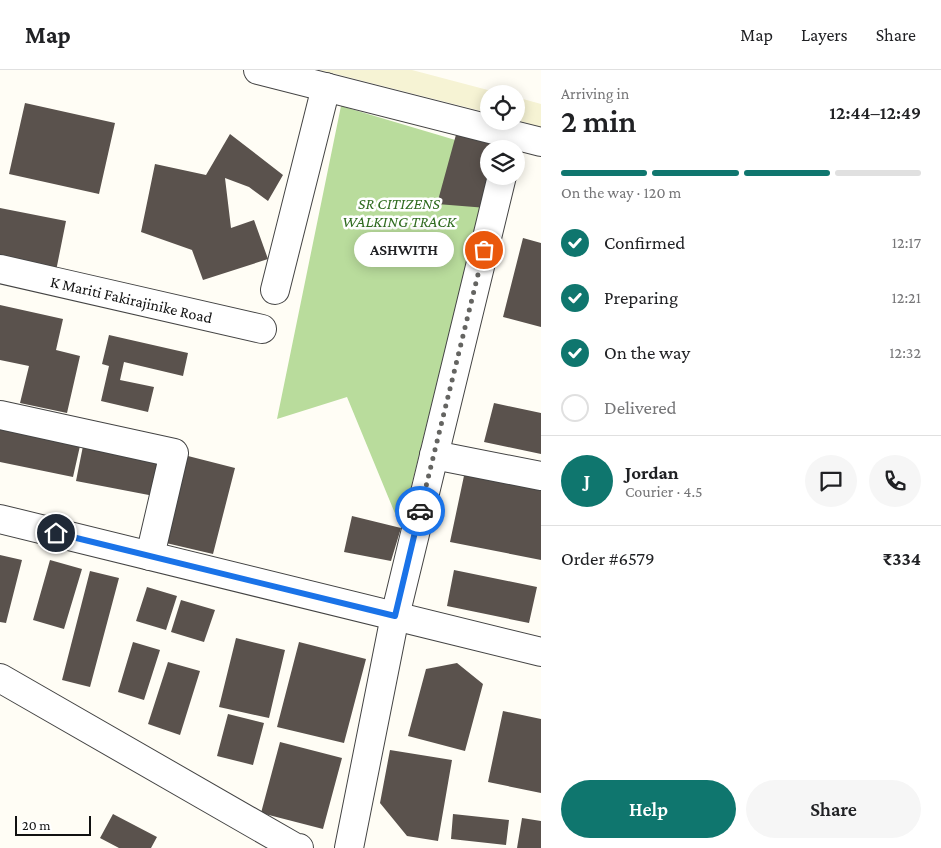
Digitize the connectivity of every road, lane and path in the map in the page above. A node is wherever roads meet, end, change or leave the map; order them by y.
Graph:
1 (258, 70) edge
2 (326, 87) junction
3 (504, 140) edge
4 (525, 142) edge
5 (541, 142) edge
6 (500, 185) edge
7 (0, 268) edge
8 (275, 290) dead end
9 (262, 329) dead end
10 (0, 415) edge
11 (434, 455) junction
12 (541, 476) edge
13 (0, 519) edge
14 (150, 556) junction
15 (395, 616) junction
16 (541, 652) edge
17 (0, 678) edge
18 (299, 848) edge
19 (349, 848) edge

1 - 2 street
2 - 3 street
2 - 8 street
4 - 5 street
6 - 11 street
7 - 9 street, K Mariti Fakirajinike Road
10 - 14 street
11 - 12 street
11 - 15 street
13 - 14 street
14 - 15 street
15 - 16 street
15 - 19 street
17 - 18 street

